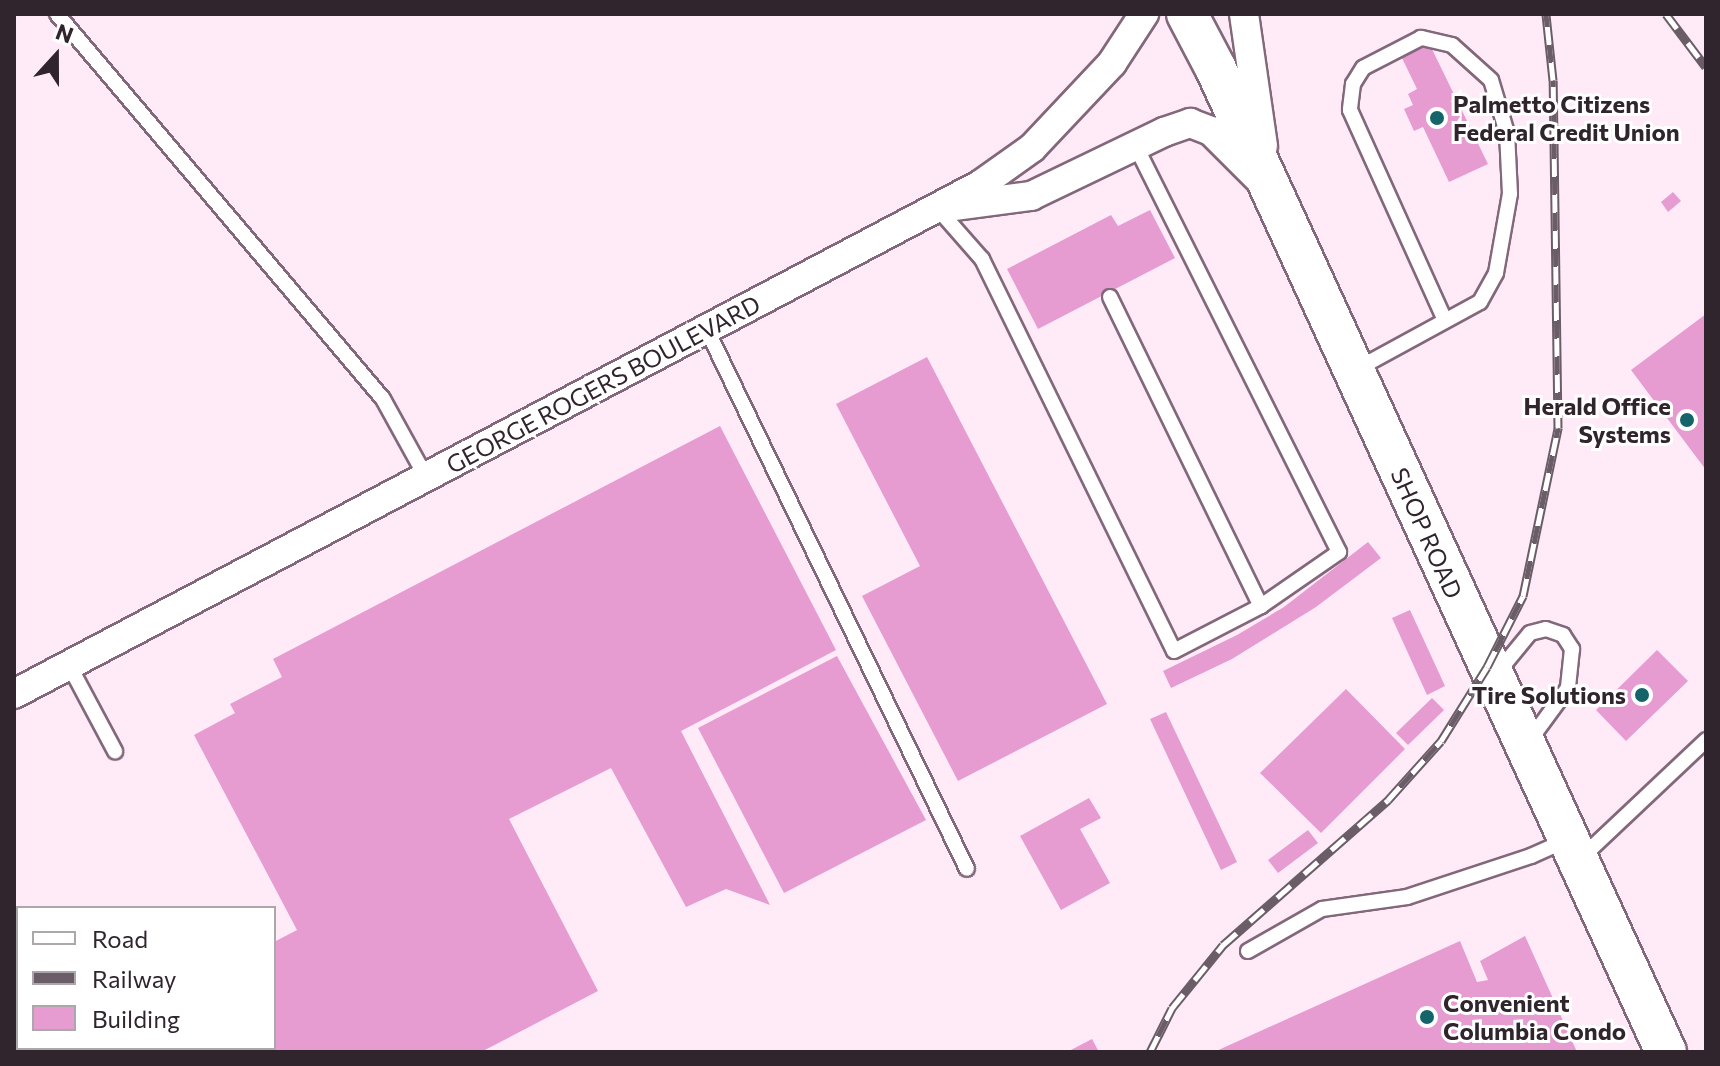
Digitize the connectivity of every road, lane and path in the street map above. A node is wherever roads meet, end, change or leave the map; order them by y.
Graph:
1 (57, 14) edge
2 (1144, 14) edge
3 (1187, 14) edge
4 (1244, 14) edge
5 (1135, 145) junction
6 (1270, 190) junction
7 (938, 209) junction
8 (1110, 297) dead end
9 (1445, 320) junction
10 (707, 330) junction
11 (1353, 372) junction
12 (426, 477) junction
13 (1261, 606) junction
14 (69, 665) junction
15 (1493, 680) junction
16 (14, 694) edge
17 (1706, 740) edge
18 (1524, 747) junction
19 (115, 751) dead end
20 (1572, 850) junction
21 (967, 869) dead end
22 (1248, 951) dead end
23 (1666, 1052) edge

1 - 12 lane
2 - 7 street, GEORGE ROGERS BOULEVARD
3 - 6 street, SHOP ROAD
4 - 6 street
5 - 6 street
5 - 7 street
5 - 13 lane
6 - 11 street, SHOP ROAD
7 - 10 street, GEORGE ROGERS BOULEVARD
7 - 13 lane
8 - 13 lane
9 - 9 lane
9 - 11 lane
10 - 12 street, GEORGE ROGERS BOULEVARD
10 - 21 lane
11 - 15 street, SHOP ROAD
12 - 14 street, GEORGE ROGERS BOULEVARD
14 - 16 street, GEORGE ROGERS BOULEVARD
14 - 19 lane
15 - 18 street, SHOP ROAD
15 - 18 lane
17 - 20 lane
18 - 20 street, SHOP ROAD
20 - 22 lane
20 - 23 street, SHOP ROAD

